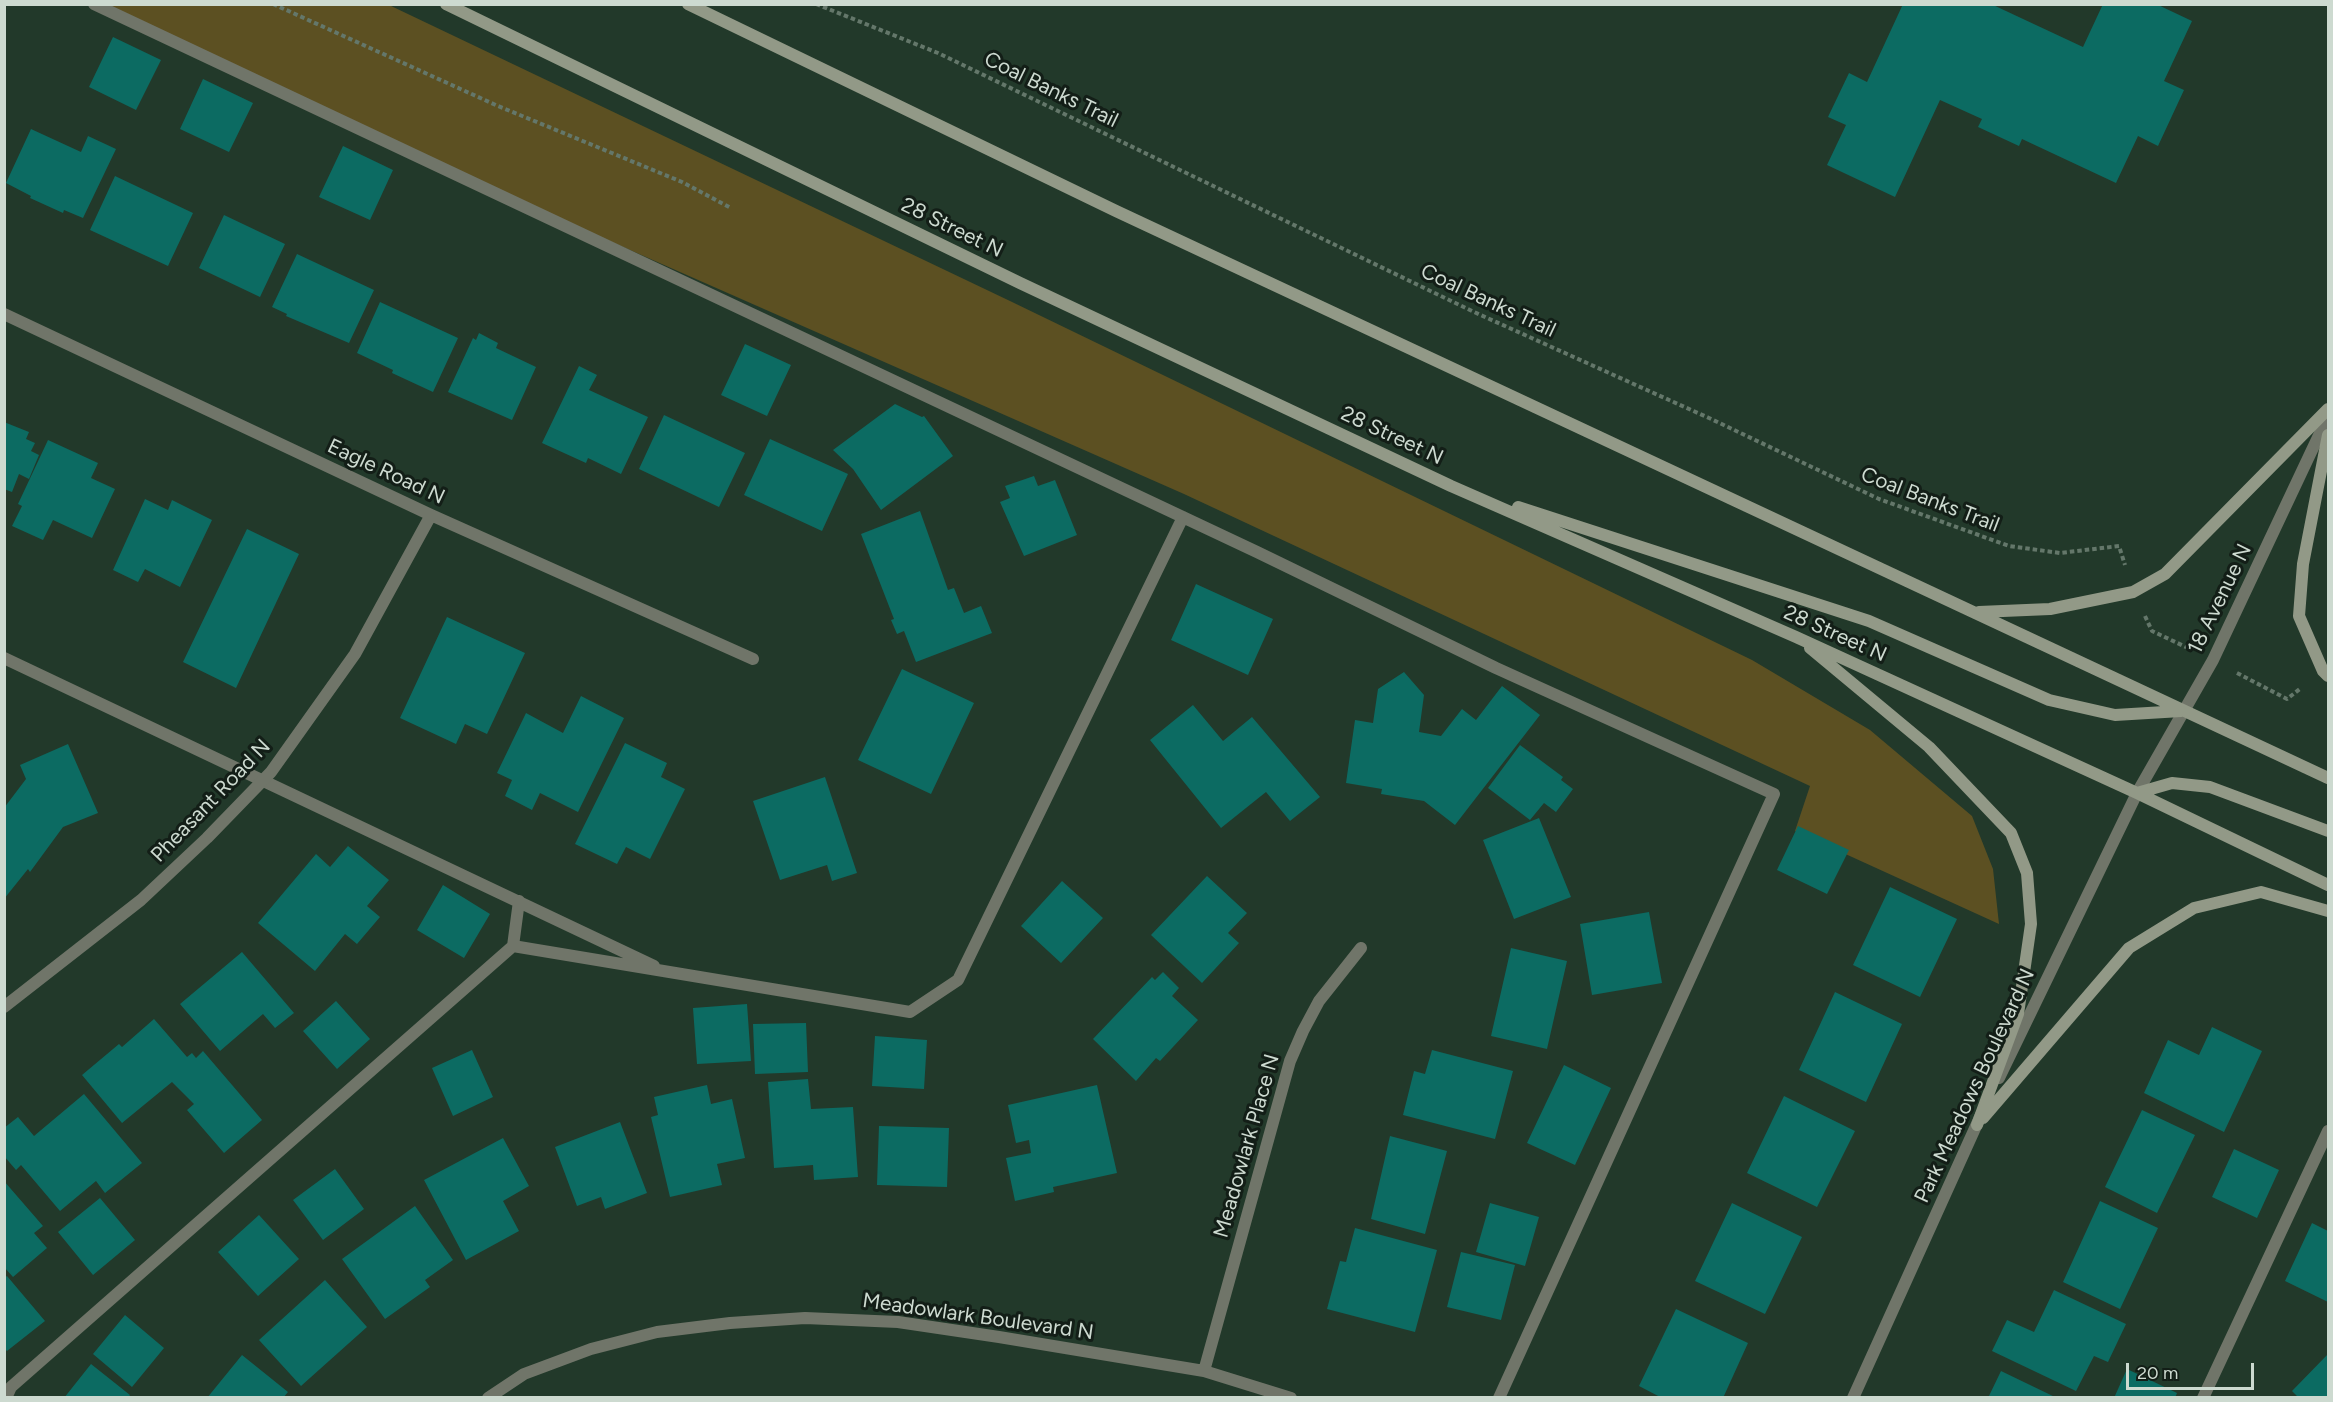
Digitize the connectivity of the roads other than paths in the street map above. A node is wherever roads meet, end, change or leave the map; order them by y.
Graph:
1 (94, 4) edge
2 (446, 4) edge
3 (688, 4) edge
4 (4, 314) edge
5 (2328, 409) edge
6 (2328, 416) edge
7 (2328, 435) edge
8 (1451, 486) junction
9 (431, 515) junction
10 (1183, 517) junction
11 (1976, 612) junction
12 (1796, 637) junction
13 (4, 658) edge
14 (753, 659) dead end
15 (2328, 676) edge
16 (2182, 711) junction
17 (2328, 778) edge
18 (263, 780) junction
19 (2137, 793) junction
20 (2328, 831) edge
21 (2328, 885) edge
22 (519, 901) junction
23 (2328, 911) edge
24 (513, 946) junction
25 (1361, 948) dead end
26 (669, 972) junction
27 (5, 1005) edge
28 (1977, 1125) junction
29 (2328, 1131) edge
30 (1204, 1371) junction
31 (6, 1398) edge
32 (488, 1398) edge
33 (1291, 1398) edge
34 (1499, 1398) edge
35 (1853, 1398) edge
36 (2203, 1398) edge

1 - 10 street
2 - 8 main road, 28 Street N
3 - 11 main road
4 - 9 street, Eagle Road N
5 - 11 main road
6 - 16 street, 18 Avenue N
7 - 15 main road
8 - 12 main road, 28 Street N
8 - 16 main road
9 - 14 street, Eagle Road N
9 - 18 street, Pheasant Road N
10 - 26 street
10 - 34 street
11 - 16 main road
12 - 19 main road, 28 Street N
12 - 28 main road
13 - 18 street
16 - 17 main road
16 - 19 street, 18 Avenue N
18 - 22 street
18 - 27 street, Pheasant Road N
19 - 20 main road
19 - 21 main road, 28 Street N
19 - 28 street, Park Meadows Boulevard N
22 - 24 street
22 - 26 street
23 - 28 main road
24 - 26 street
24 - 31 street
25 - 30 street, Meadowlark Place N
28 - 35 street, Park Meadows Boulevard N
29 - 36 street
30 - 32 street, Meadowlark Boulevard N
30 - 33 street, Meadowlark Boulevard N

